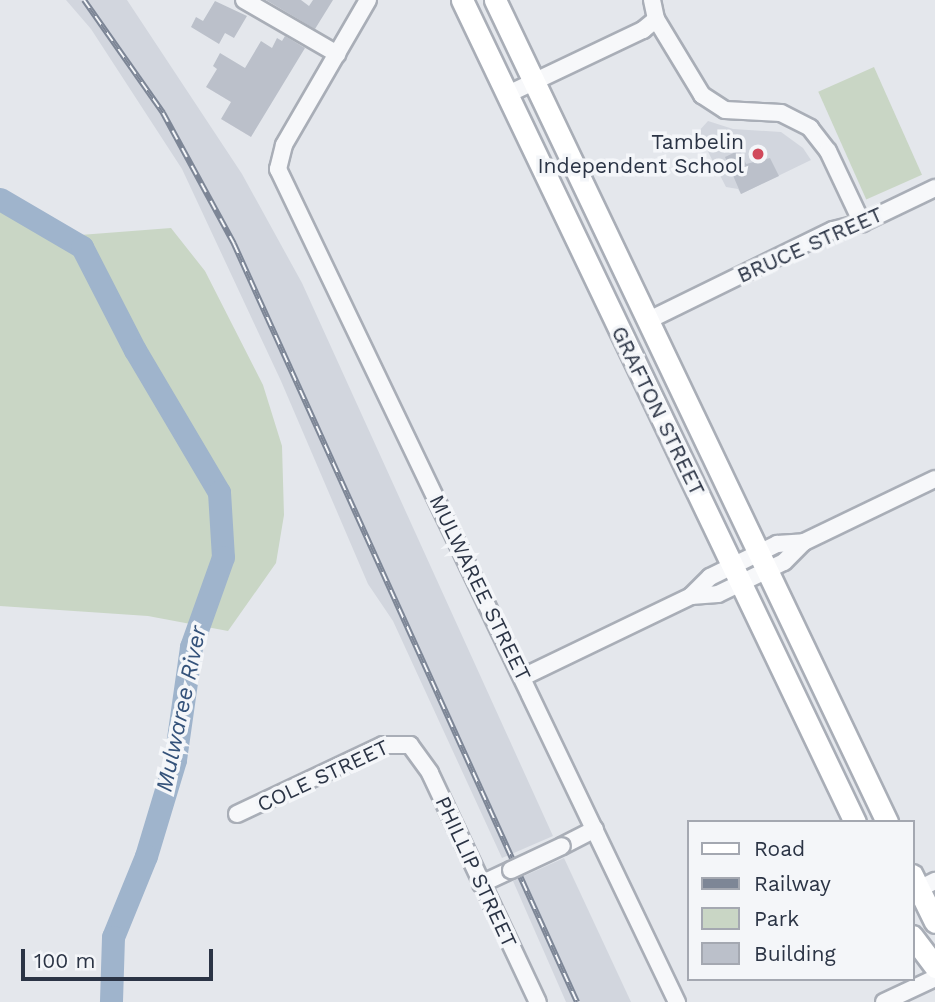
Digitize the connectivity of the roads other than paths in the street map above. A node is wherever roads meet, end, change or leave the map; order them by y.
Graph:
1 (244, 0) edge
2 (368, 0) edge
3 (462, 0) edge
4 (495, 0) edge
5 (652, 0) edge
6 (656, 19) junction
7 (337, 54) junction
8 (532, 83) junction
9 (506, 95) junction
10 (935, 188) edge
11 (862, 223) junction
12 (647, 321) junction
13 (935, 479) edge
14 (763, 562) junction
15 (736, 575) junction
16 (523, 677) junction
17 (410, 745) joint
18 (237, 814) dead end
19 (854, 820) edge
20 (886, 820) edge
21 (595, 829) junction
22 (922, 882) edge
23 (481, 884) junction
24 (935, 922) edge
25 (914, 940) edge
26 (933, 980) edge
27 (538, 1002) edge
28 (677, 1002) edge
29 (884, 1002) edge

1 - 7 street
2 - 7 street
3 - 9 street, GRAFTON STREET
4 - 8 street, GRAFTON STREET
5 - 6 street
6 - 8 street
6 - 11 street
7 - 16 street, MULWAREE STREET
8 - 9 street
8 - 12 street, GRAFTON STREET
9 - 15 street, GRAFTON STREET
10 - 11 street, BRUCE STREET
11 - 12 street, BRUCE STREET
12 - 14 street, GRAFTON STREET
13 - 14 street
14 - 15 street
14 - 20 street, GRAFTON STREET
15 - 16 street
15 - 19 street, GRAFTON STREET
16 - 21 street, MULWAREE STREET
17 - 18 street, COLE STREET
17 - 23 street, PHILLIP STREET
21 - 23 street, bridge
21 - 28 street, MULWAREE STREET
22 - 24 street
23 - 27 street, PHILLIP STREET
25 - 26 street
26 - 29 street

